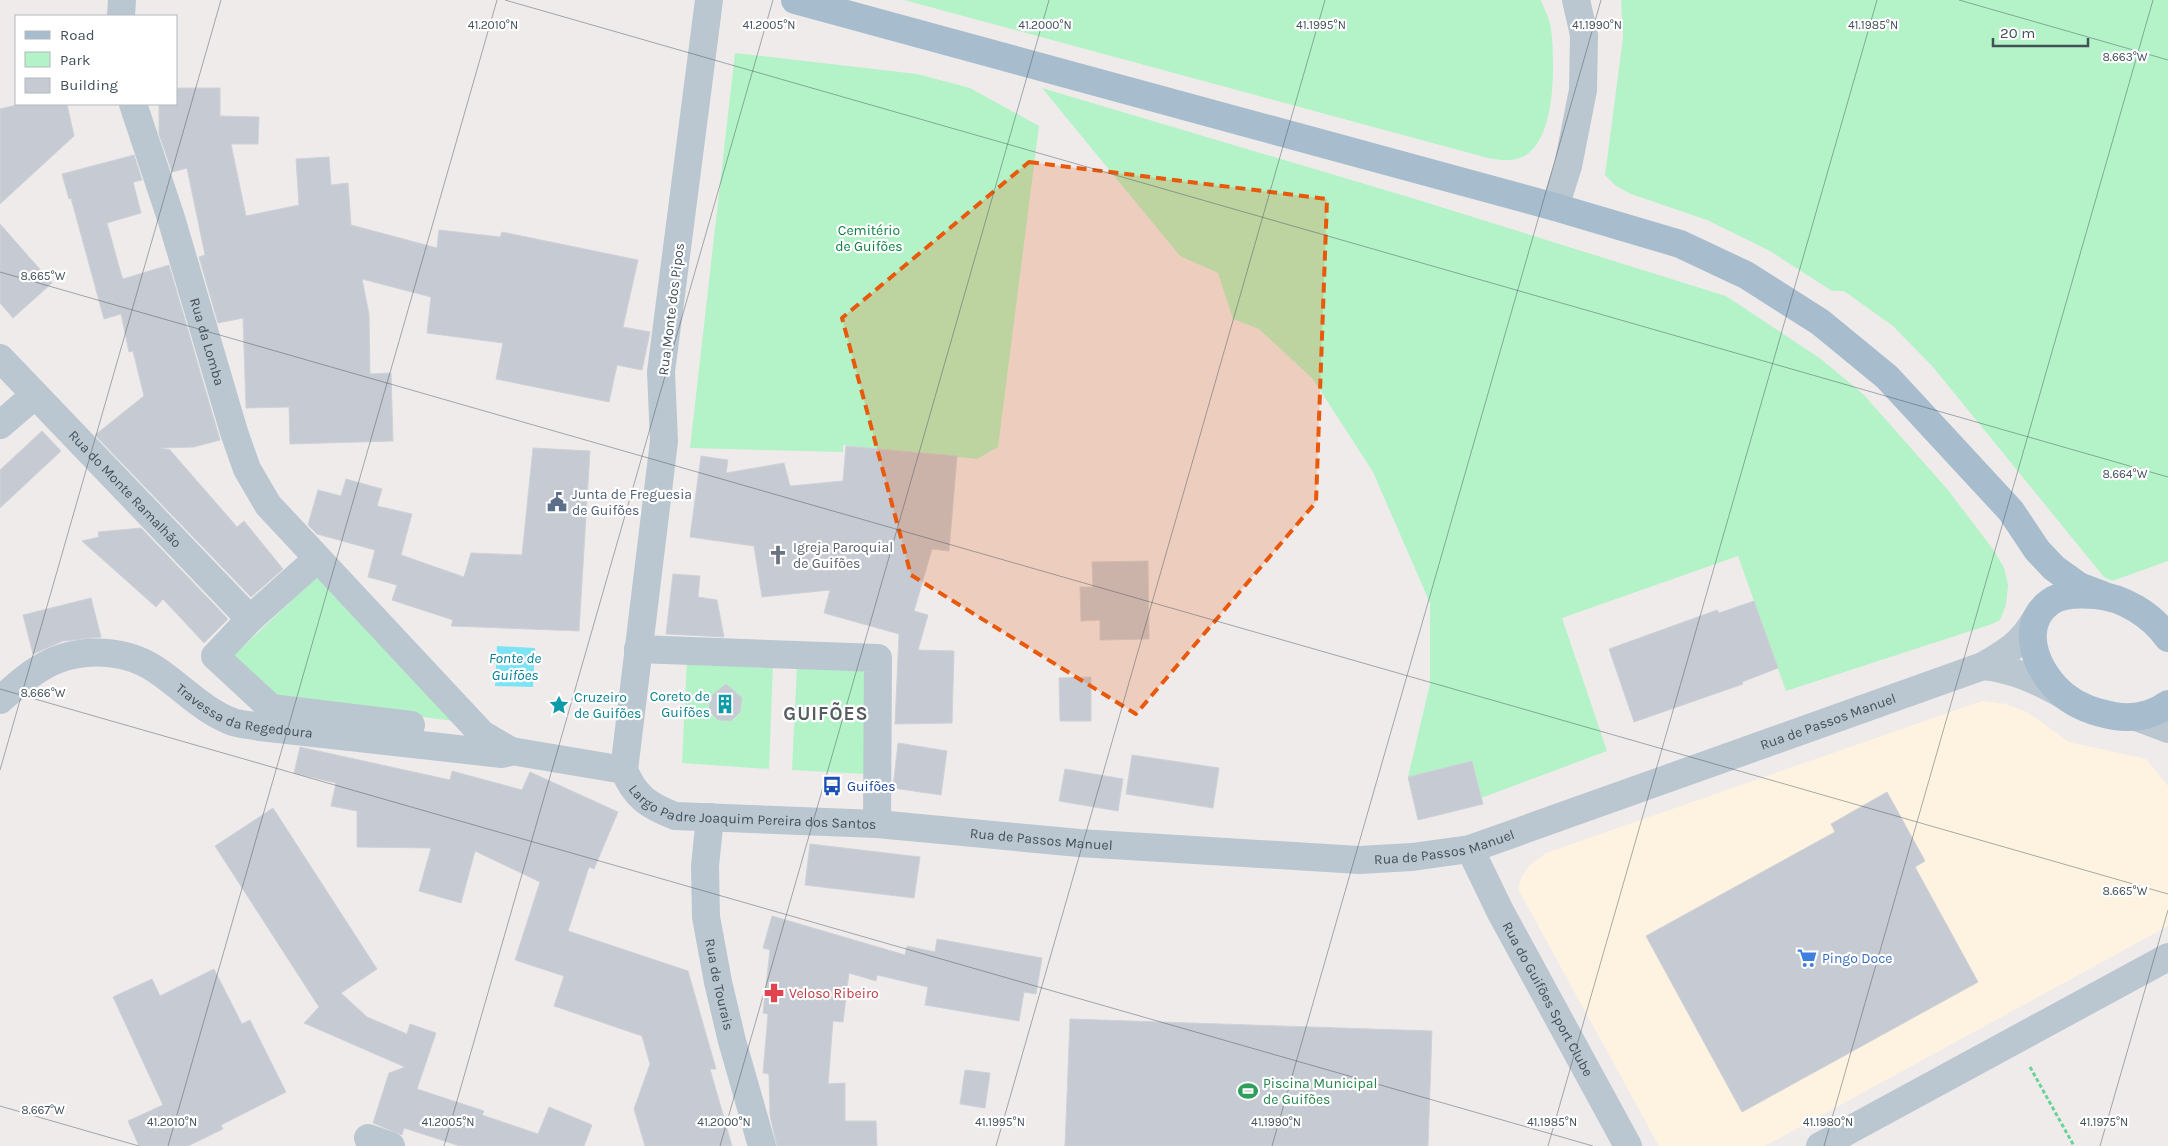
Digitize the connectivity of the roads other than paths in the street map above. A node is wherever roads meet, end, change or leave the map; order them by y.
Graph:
1 (122, 0) edge
2 (709, 0) edge
3 (795, 0) edge
4 (1576, 0) edge
5 (121, 15) edge
6 (133, 105) edge
7 (1555, 207) junction
8 (0, 358) edge
9 (35, 395) junction
10 (0, 425) edge
11 (2037, 550) junction
12 (317, 560) junction
13 (2103, 595) junction
14 (2134, 607) junction
15 (2168, 611) edge
16 (2038, 616) junction
17 (250, 619) junction
18 (2168, 638) edge
19 (638, 649) junction
20 (1983, 666) junction
21 (2065, 696) junction
22 (0, 700) edge
23 (2168, 704) edge
24 (2136, 717) junction
25 (2168, 729) edge
26 (482, 734) junction
27 (511, 751) junction
28 (624, 770) junction
29 (710, 817) junction
30 (877, 824) junction
31 (1470, 849) junction
32 (2168, 958) edge
33 (762, 1146) edge
34 (1628, 1146) edge
35 (1820, 1146) edge

1 - 5 street
2 - 19 street, Rua Monte dos Pipos
3 - 7 main road
4 - 7 street
6 - 12 street, Rua da Lomba
7 - 11 main road
8 - 9 street, Rua do Monte Ramalhão
9 - 10 street
9 - 17 street, Rua do Monte Ramalhão
11 - 13 main road
11 - 16 main road
12 - 17 street, Largo Padre Joaquim Pereira dos Santos
12 - 26 street, Largo Padre Joaquim Pereira dos Santos
13 - 14 main road
13 - 16 main road
14 - 15 main road
14 - 18 main road
16 - 20 street, Rua de Passos Manuel
16 - 21 main road
17 - 26 street, Largo Padre Joaquim Pereira dos Santos
19 - 28 street, Largo Padre Joaquim Pereira dos Santos
19 - 30 street, Largo Padre Joaquim Pereira dos Santos
20 - 21 street, Rua de Passos Manuel
20 - 31 street, Rua de Passos Manuel
21 - 24 main road
22 - 27 street, Travessa da Regedoura
23 - 24 main road
24 - 25 street
26 - 27 street, Largo Padre Joaquim Pereira dos Santos
27 - 28 street, Largo Padre Joaquim Pereira dos Santos
28 - 29 street, Largo Padre Joaquim Pereira dos Santos
29 - 30 street, Largo Padre Joaquim Pereira dos Santos
29 - 33 street, Rua de Tourais
30 - 31 street, Rua de Passos Manuel
31 - 34 street, Rua do Guifões Sport Clube
32 - 35 street

